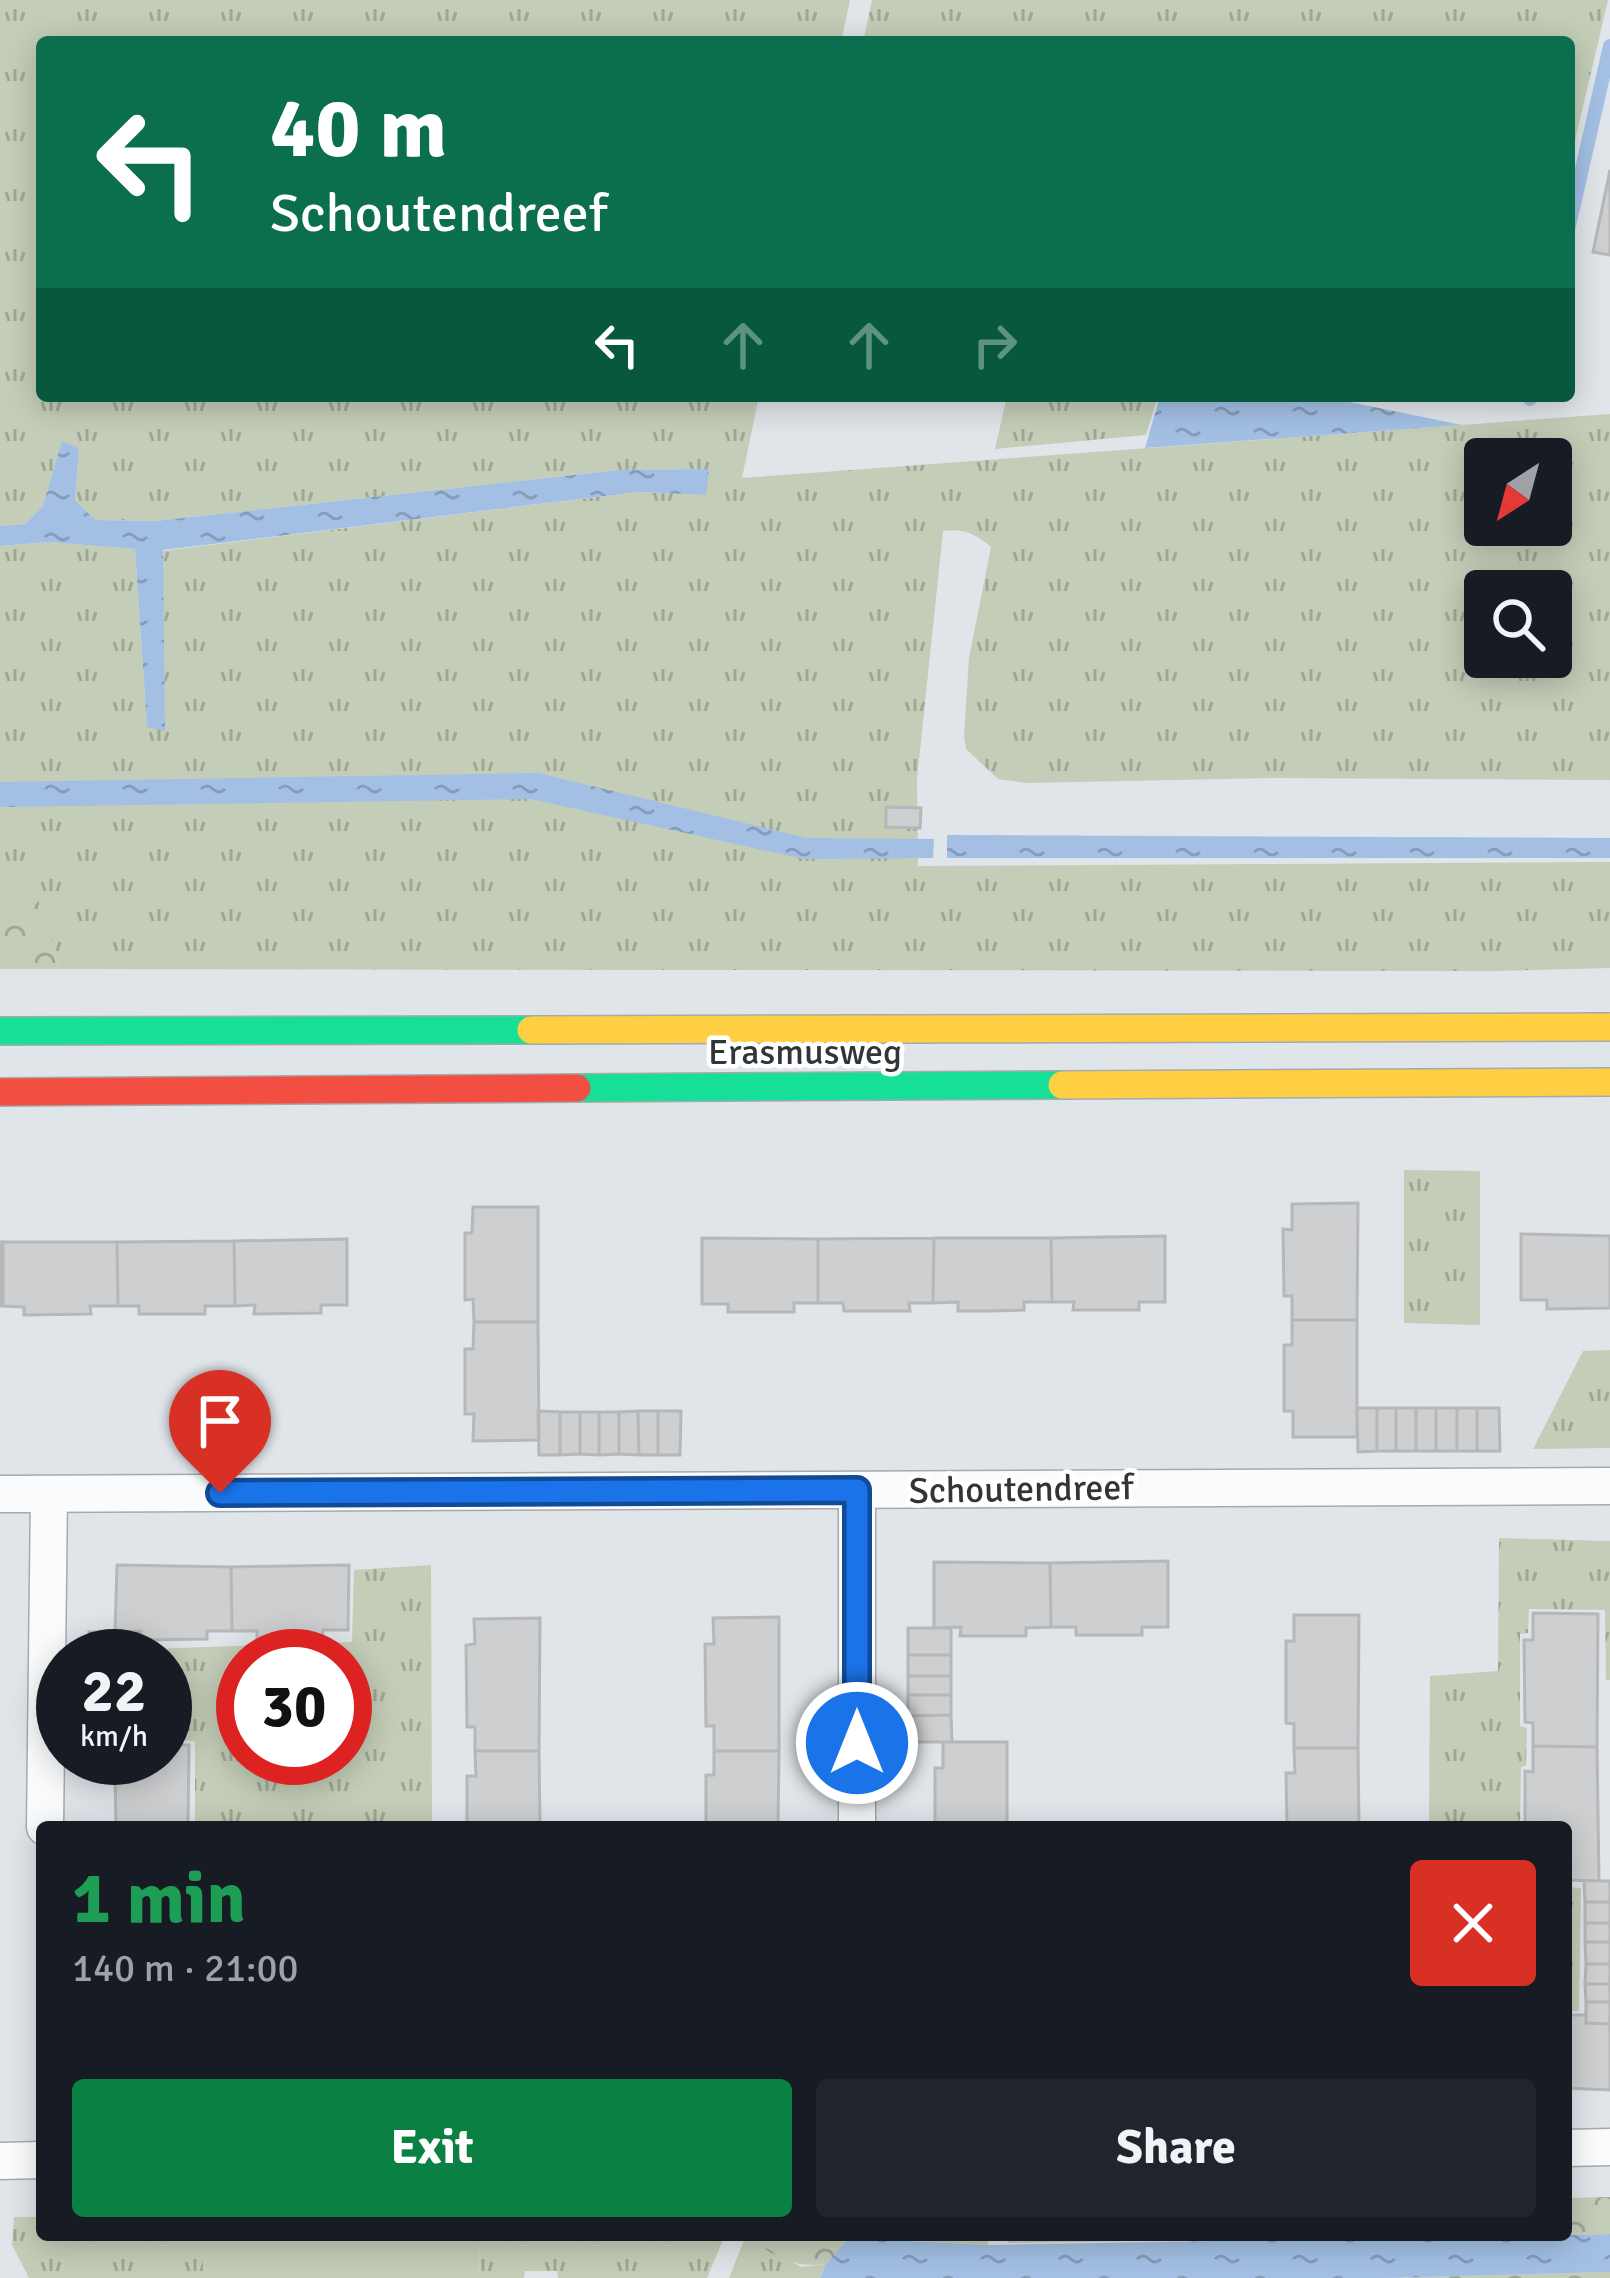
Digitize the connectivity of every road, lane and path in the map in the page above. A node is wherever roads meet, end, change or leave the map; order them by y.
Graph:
1 (1610, 1027) edge
2 (0, 1031) edge
3 (1610, 1082) edge
4 (0, 1092) edge
5 (1610, 1486) edge
6 (857, 1490) junction
7 (0, 1494) edge
8 (49, 1494) junction
9 (45, 1821) edge
10 (857, 1821) edge
11 (1572, 2147) edge
12 (1610, 2147) edge
13 (36, 2160) edge
14 (0, 2161) edge

1 - 2 main road, Erasmusweg
3 - 4 main road, Erasmusweg
5 - 6 street, Schoutendreef
6 - 8 street, Schoutendreef
6 - 10 street
7 - 8 street, Schoutendreef
8 - 9 street
11 - 12 street
13 - 14 street

